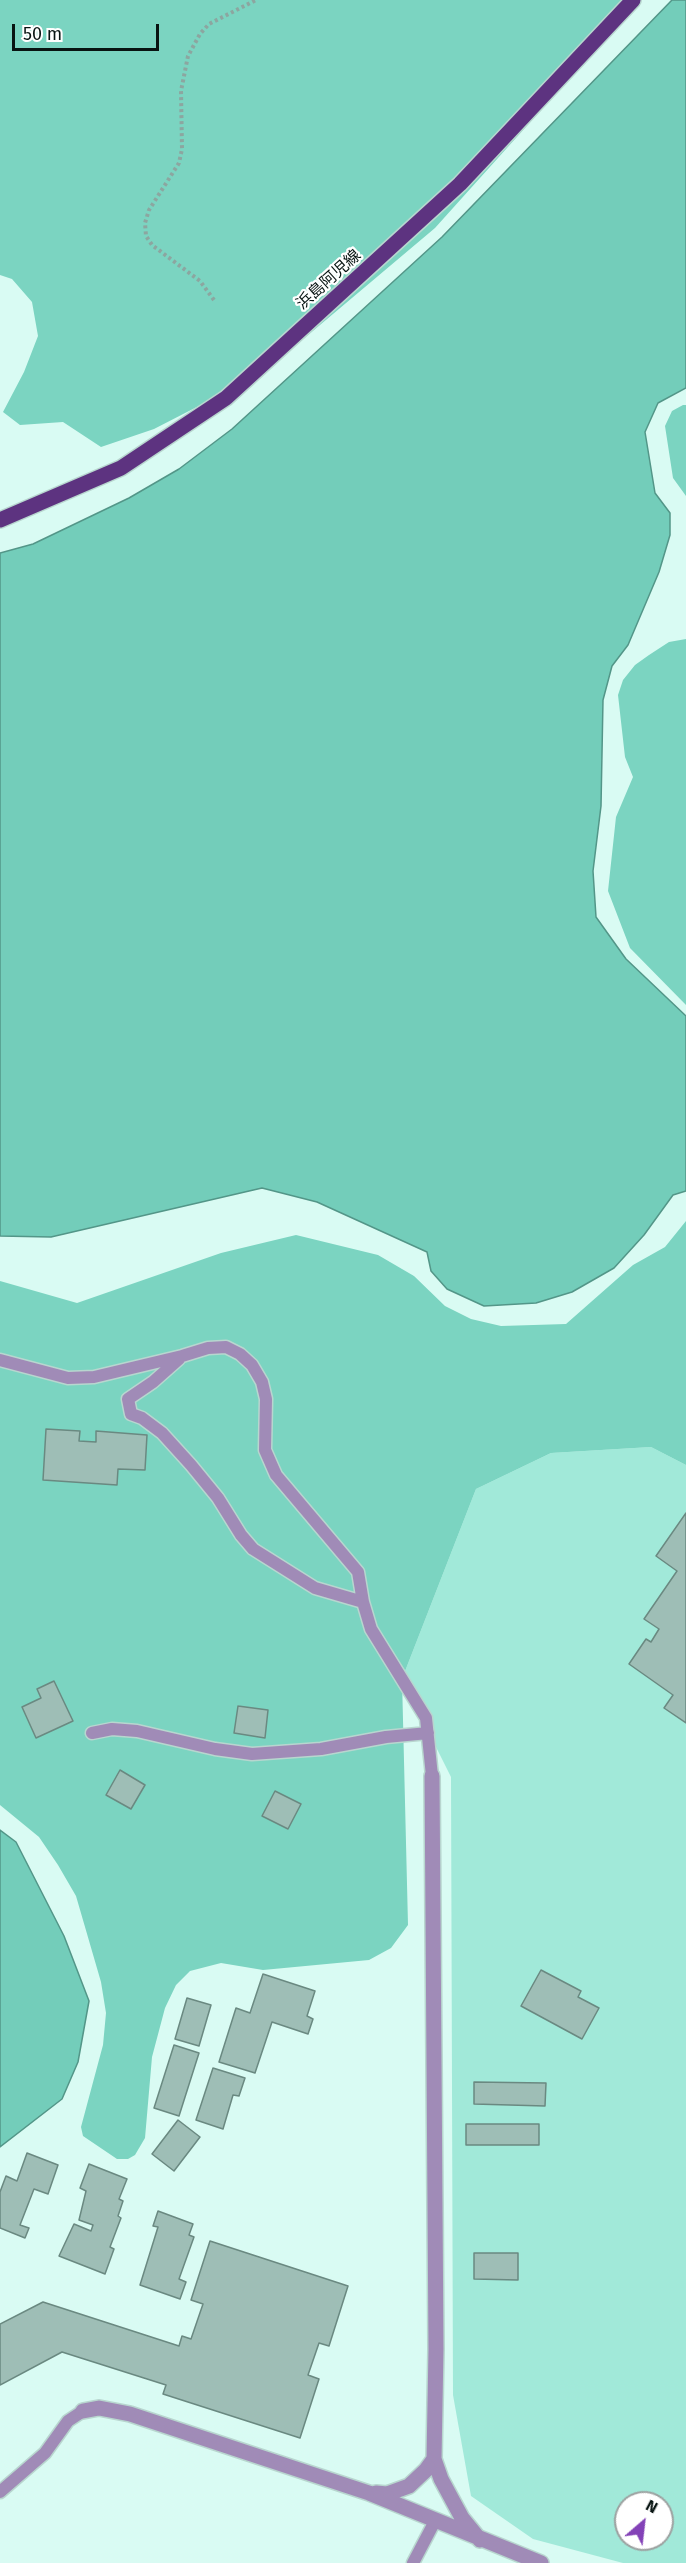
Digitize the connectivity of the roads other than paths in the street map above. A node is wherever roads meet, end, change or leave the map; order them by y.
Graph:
1 (633, 0) edge
2 (0, 520) edge
3 (182, 1356) junction
4 (0, 1360) edge
5 (363, 1602) junction
6 (92, 1733) dead end
7 (428, 1733) junction
8 (432, 1776) joint
9 (83, 2411) joint
10 (434, 2459) junction
11 (0, 2492) edge
12 (369, 2493) junction
13 (435, 2521) junction
14 (480, 2540) junction
15 (412, 2563) edge
16 (541, 2563) edge

1 - 2 main road, 浜島阿児線
3 - 4 lane
3 - 5 lane
3 - 5 lane
5 - 7 lane
6 - 7 lane
7 - 8 lane
8 - 10 street
9 - 11 lane
9 - 12 street
10 - 12 street
10 - 14 street
12 - 13 street
13 - 14 street
13 - 15 lane
14 - 16 street

